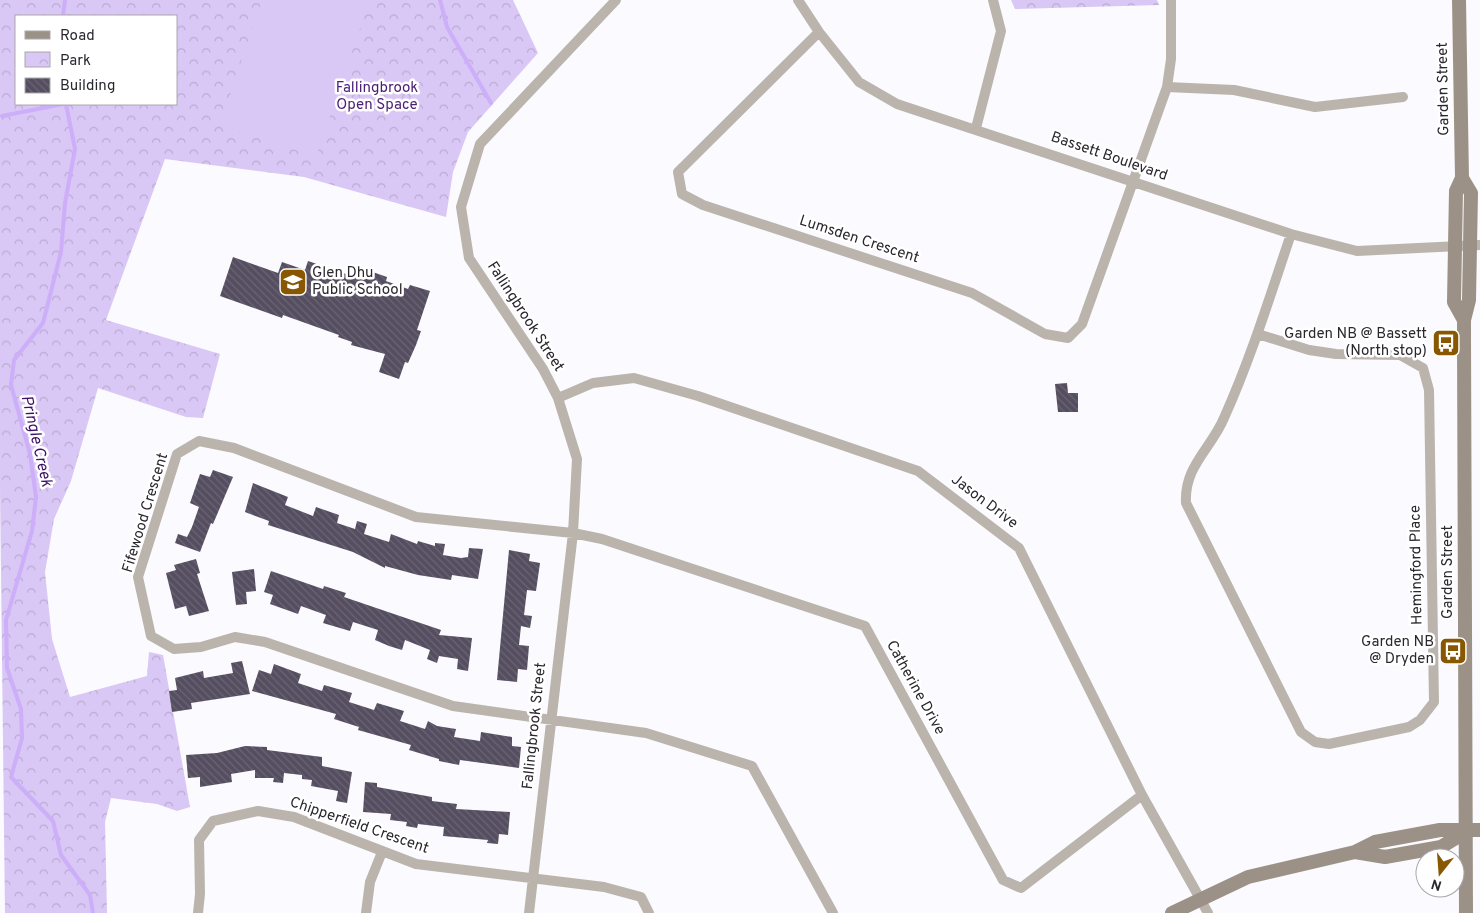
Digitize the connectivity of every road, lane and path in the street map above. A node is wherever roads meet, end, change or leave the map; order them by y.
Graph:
1 (616, 0) edge
2 (798, 0) edge
3 (993, 0) edge
4 (1171, 0) edge
5 (1459, 0) edge
6 (819, 32) junction
7 (1167, 87) junction
8 (1403, 97) dead end
9 (976, 128) junction
10 (1462, 178) junction
11 (1134, 181) junction
12 (1291, 234) junction
13 (1475, 246) edge
14 (1455, 247) junction
15 (1464, 320) junction
16 (1258, 334) junction
17 (558, 398) junction
18 (573, 533) junction
19 (550, 720) junction
20 (1142, 794) junction
21 (1474, 831) edge
22 (382, 852) junction
23 (534, 878) junction
24 (1200, 899) junction
25 (198, 913) edge
26 (366, 913) edge
27 (529, 913) edge
28 (649, 913) edge
29 (832, 913) edge
30 (1172, 913) edge
31 (1208, 913) edge
32 (1466, 913) edge

1 - 17 street, Fallingbrook Street
2 - 6 street, Bassett Boulevard
3 - 9 street
4 - 7 street
5 - 10 street, Garden Street
6 - 9 street, Bassett Boulevard
6 - 11 street, Lumsden Crescent
7 - 8 street
7 - 11 street
9 - 11 street, Bassett Boulevard
10 - 13 street, Garden Street
10 - 14 street, Garden Street
11 - 12 street, Bassett Boulevard
12 - 14 street, Bassett Boulevard
12 - 16 street, Hemingford Place
13 - 14 street, Bassett Boulevard
13 - 15 street, Garden Street
14 - 15 street, Garden Street
15 - 21 street, Garden Street
16 - 16 street, Hemingford Place
17 - 18 street, Fallingbrook Street
17 - 20 street, Jason Drive
18 - 19 street, Fallingbrook Street
18 - 19 street, Fifewood Crescent
18 - 20 street, Catherine Drive
19 - 23 street, Fallingbrook Street
19 - 29 street
20 - 24 street, Jason Drive
21 - 24 street
21 - 32 street, Garden Street
22 - 23 street, Chipperfield Crescent
22 - 25 street, Chipperfield Crescent
22 - 26 street
23 - 27 street, Fallingbrook Street
23 - 28 street, Chipperfield Crescent
24 - 30 street
24 - 31 street, Jason Drive

